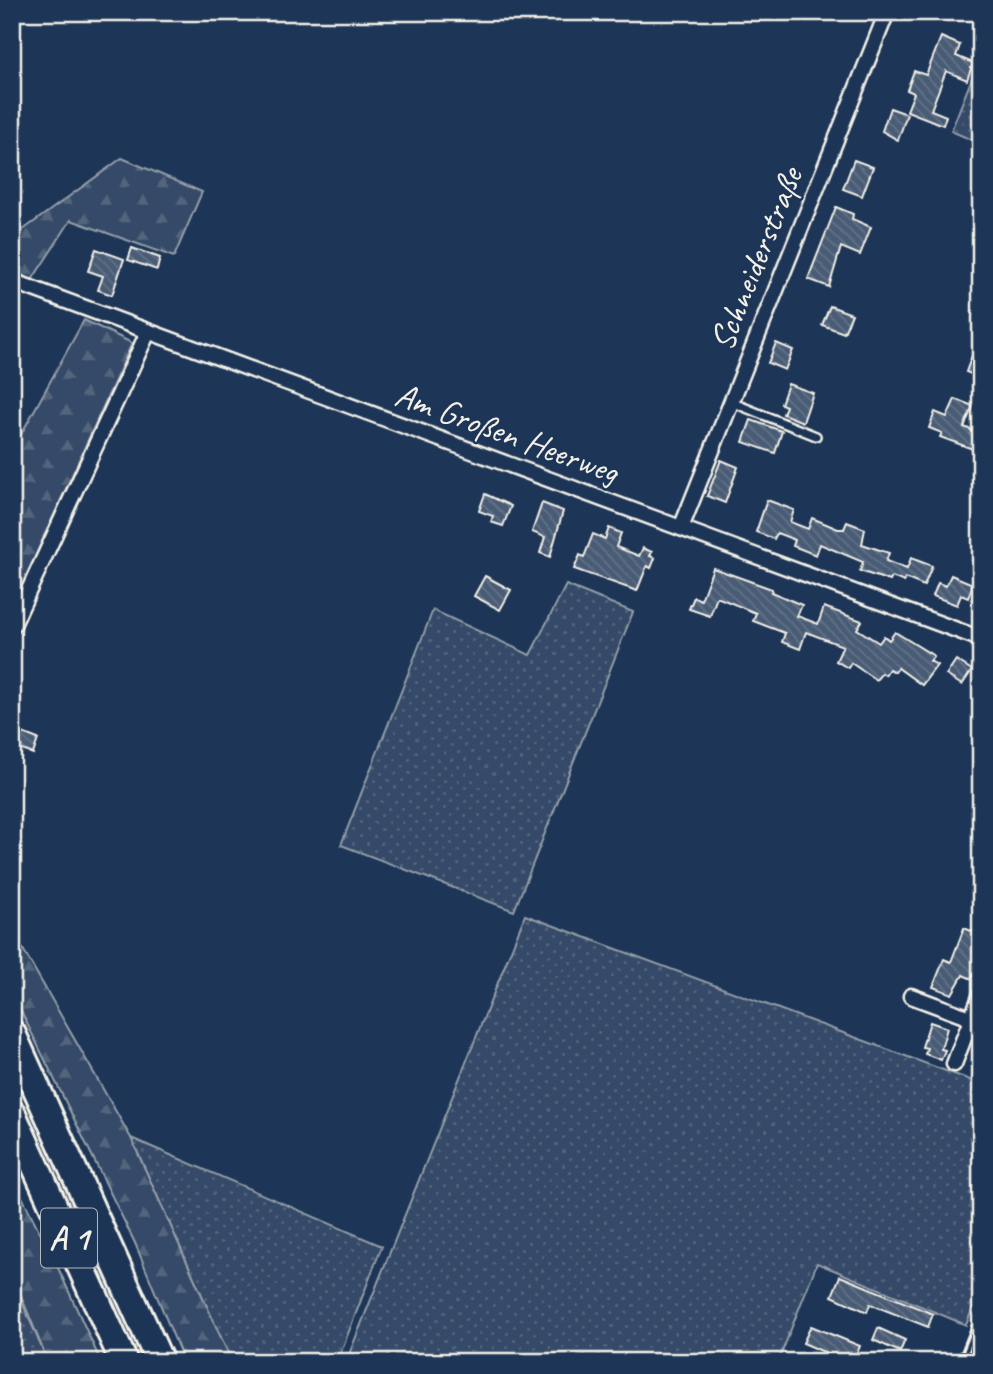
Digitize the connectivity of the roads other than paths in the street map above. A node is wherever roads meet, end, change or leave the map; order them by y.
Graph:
1 (887, 12) edge
2 (12, 281) edge
3 (148, 332) junction
4 (731, 402) junction
5 (816, 436) dead end
6 (681, 528) junction
7 (12, 627) edge
8 (981, 639) edge
9 (981, 993) edge
10 (911, 996) dead end
11 (970, 1018) junction
12 (12, 1034) edge
13 (954, 1064) dead end
14 (12, 1114) edge
15 (981, 1344) edge
16 (124, 1362) edge
17 (160, 1362) edge
18 (974, 1362) edge

1 - 4 street, Schneiderstraße
2 - 3 street, Am Großen Heerweg
3 - 6 street, Am Großen Heerweg
3 - 7 street
4 - 5 lane
4 - 6 street, Schneiderstraße
6 - 8 street, Am Großen Heerweg
9 - 11 street
10 - 11 street
11 - 13 street
12 - 17 highway, A 1
14 - 16 highway, A 1
15 - 18 street

